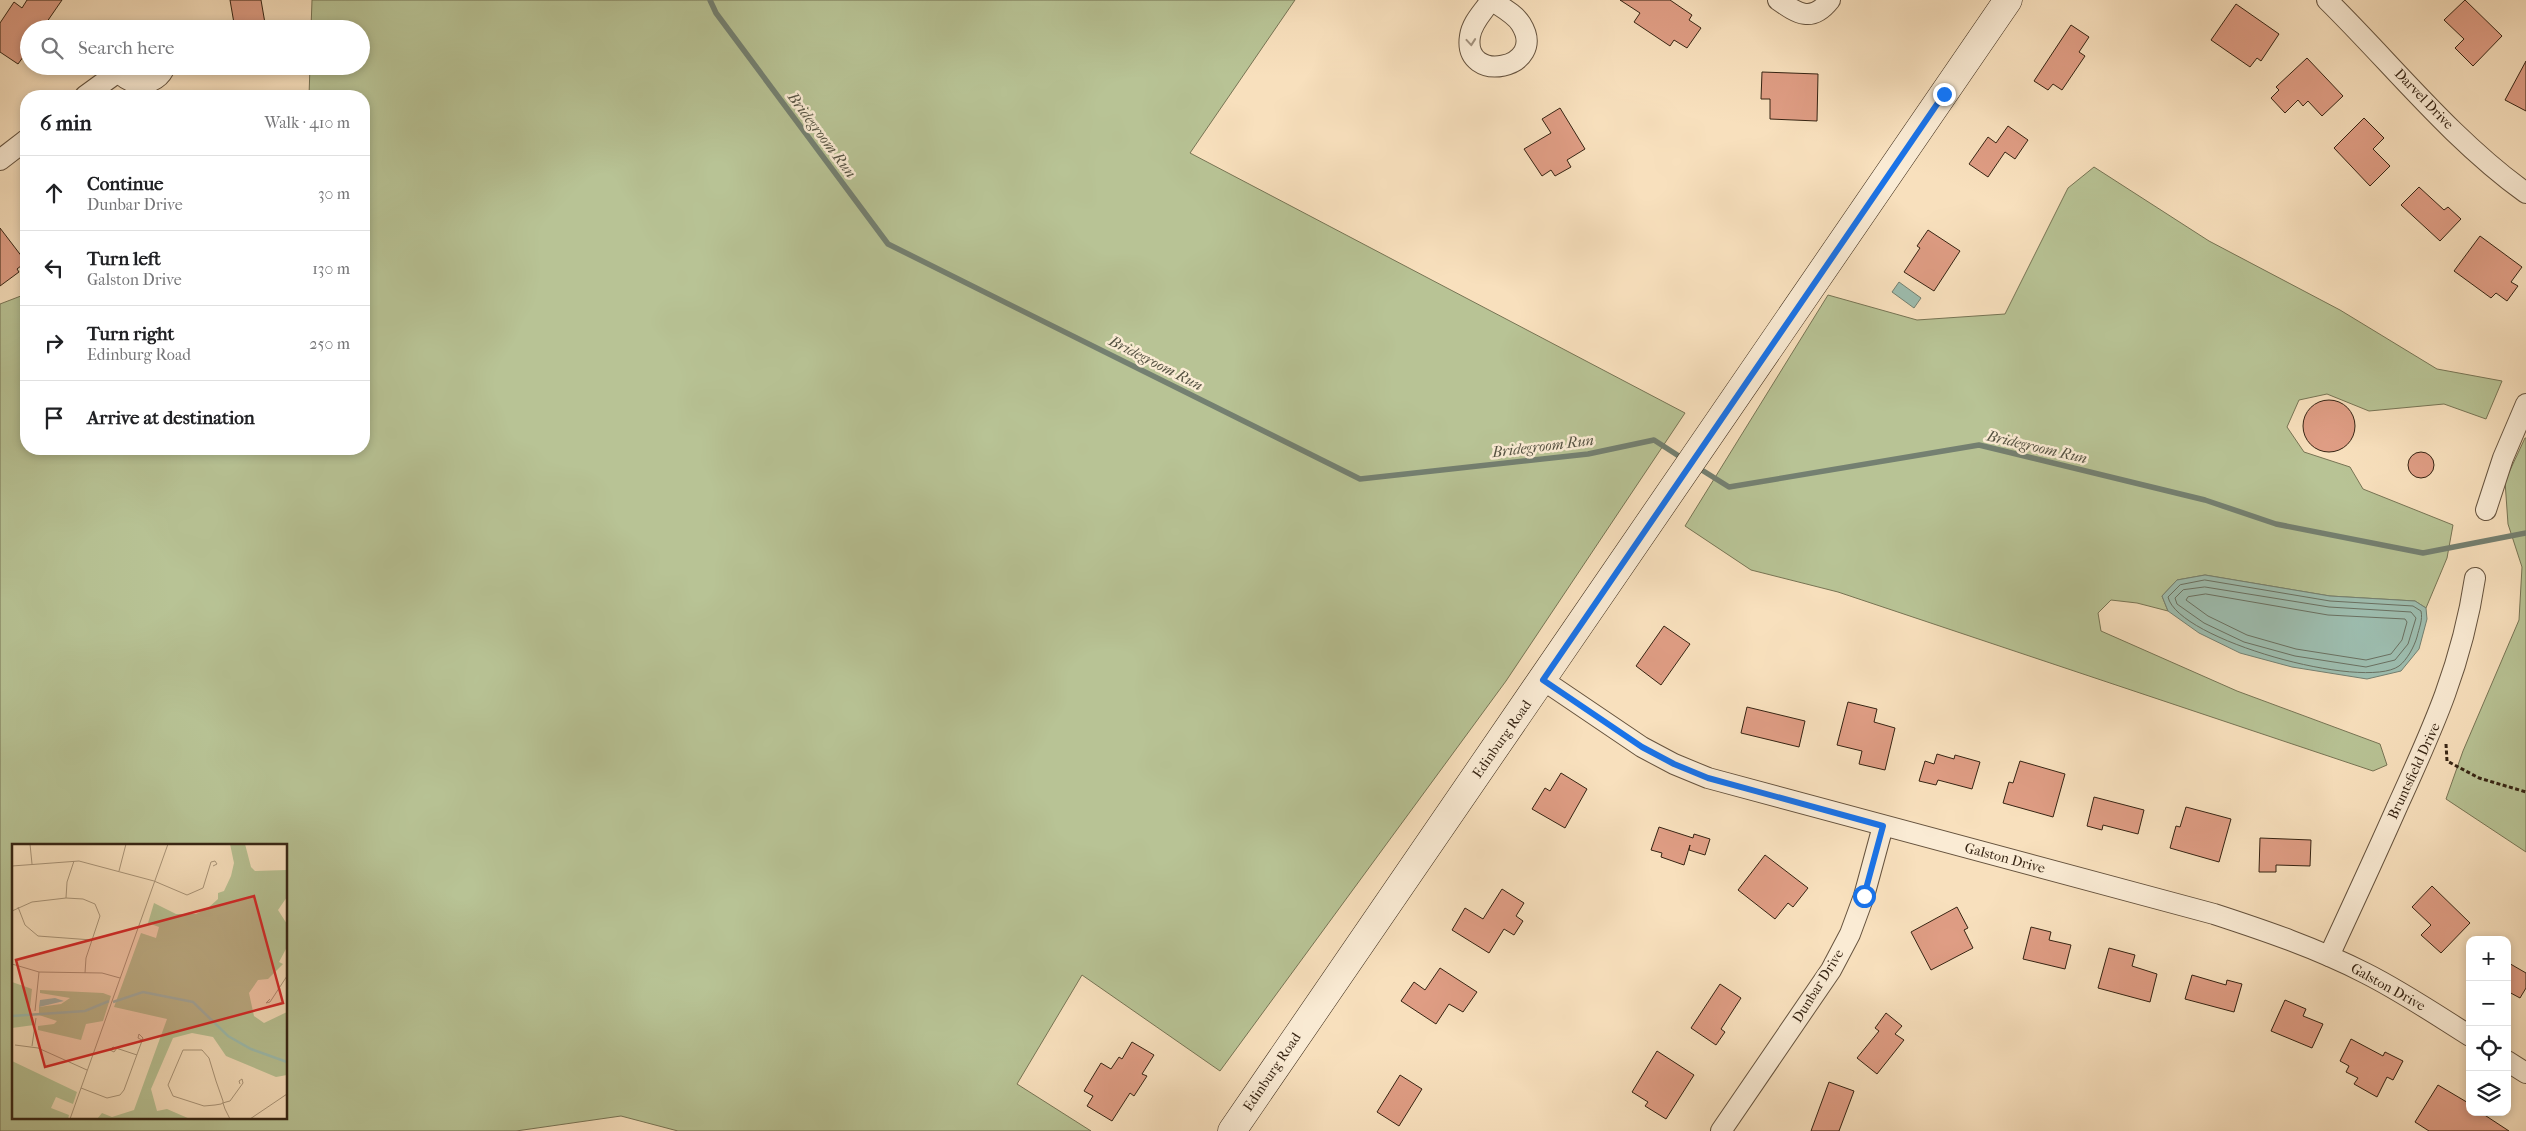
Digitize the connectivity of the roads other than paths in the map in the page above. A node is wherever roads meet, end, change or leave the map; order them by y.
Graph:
1 (1778, 0) edge
2 (1830, 0) edge
3 (2008, 0) edge
4 (2327, 0) edge
5 (110, 75) edge
6 (122, 75) edge
7 (160, 75) edge
8 (92, 90) edge
9 (20, 145) edge
10 (0, 160) edge
11 (2526, 194) edge
12 (2526, 404) edge
13 (2486, 510) dead end
14 (2476, 578) dead end
15 (1543, 680) junction
16 (1883, 826) junction
17 (2329, 956) junction
18 (2466, 1033) edge
19 (2511, 1064) edge
20 (2526, 1073) edge
21 (1232, 1131) edge
22 (1721, 1131) edge

1 -> 2 street
3 - 15 main road, Edinburg Road
4 - 11 street, Darvel Drive
5 - 8 street
6 - 7 street
9 - 10 street
12 - 13 street
14 - 17 street, Bruntsfield Drive
15 - 16 street, Galston Drive
15 - 21 main road, Edinburg Road
16 - 17 street, Galston Drive
16 - 22 street, Dunbar Drive
17 - 18 street, Galston Drive
19 - 20 street

